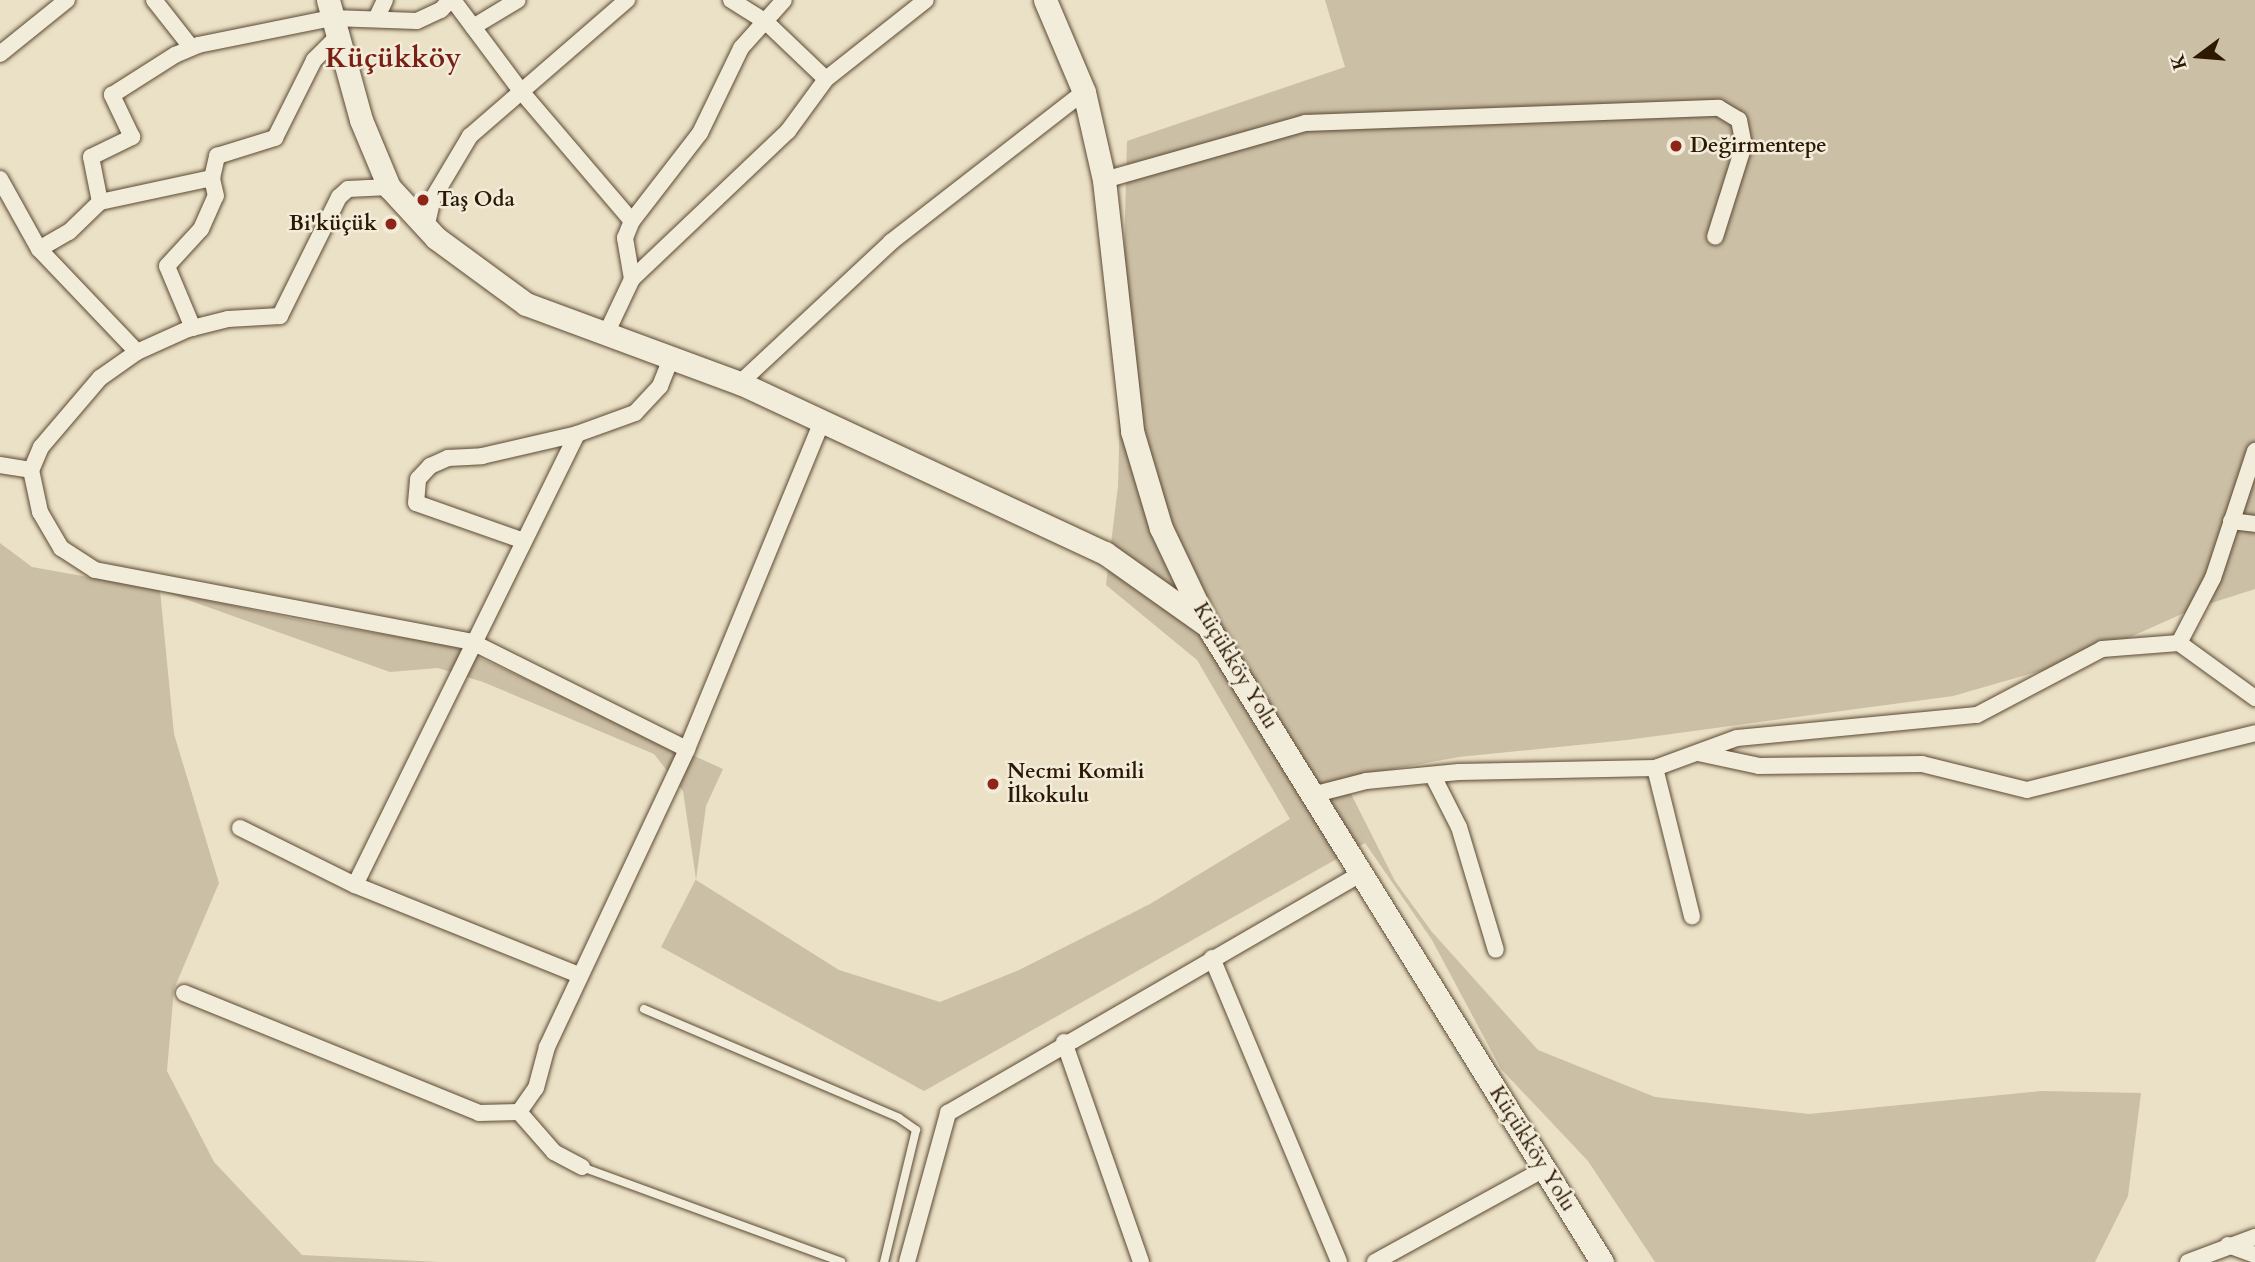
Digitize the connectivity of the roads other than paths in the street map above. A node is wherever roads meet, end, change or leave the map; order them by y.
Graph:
1 (67, 0) edge
2 (154, 0) edge
3 (385, 0) edge
4 (451, 0) edge
5 (518, 0) edge
6 (627, 0) edge
7 (731, 0) edge
8 (784, 0) edge
9 (926, 0) edge
10 (1045, 0) edge
11 (377, 17) junction
12 (332, 19) edge
13 (765, 21) junction
14 (473, 27) junction
15 (191, 47) junction
16 (0, 54) edge
17 (826, 79) junction
18 (520, 90) junction
19 (1084, 92) junction
20 (212, 178) junction
21 (0, 179) edge
22 (1104, 180) junction
23 (389, 187) junction
24 (100, 202) junction
25 (632, 221) junction
26 (426, 228) junction
27 (1715, 237) dead end
28 (39, 249) junction
29 (632, 279) junction
30 (193, 328) junction
31 (606, 334) junction
32 (137, 352) junction
33 (671, 359) junction
34 (740, 383) junction
35 (822, 421) junction
36 (577, 434) junction
37 (2255, 451) edge
38 (0, 465) edge
39 (31, 470) junction
40 (2231, 522) junction
41 (2255, 524) edge
42 (524, 541) junction
43 (1207, 625) junction
44 (472, 642) junction
45 (2179, 643) junction
46 (2255, 698) edge
47 (2255, 733) edge
48 (687, 749) junction
49 (1696, 753) junction
50 (1655, 768) junction
51 (1433, 776) junction
52 (1312, 795) junction
53 (240, 828) dead end
54 (1362, 874) junction
55 (355, 885) junction
56 (1692, 916) dead end
57 (1496, 950) dead end
58 (1212, 958) junction
59 (579, 975) junction
60 (184, 993) dead end
61 (644, 1009) dead end
62 (1064, 1042) junction
63 (519, 1112) junction
64 (582, 1167) joint
65 (1544, 1169) junction
66 (2255, 1237) edge
67 (2228, 1245) junction
68 (2255, 1255) edge
69 (841, 1262) edge
70 (884, 1262) edge
71 (907, 1262) edge
72 (1141, 1262) edge
73 (1339, 1262) edge
74 (1375, 1262) edge
75 (1602, 1262) edge
76 (2188, 1262) edge

1 - 16 street
2 - 15 street
3 - 11 street
4 - 11 street
4 - 14 street
5 - 14 street
6 - 18 street
7 - 13 street
8 - 13 street
9 - 17 street
10 - 19 main road, Küçükköy Yolu
11 - 12 street
12 - 15 street
12 - 20 street
12 - 23 main road
13 - 17 street
13 - 25 street
14 - 18 street
15 - 24 street
17 - 29 street
18 - 25 street
18 - 26 street
19 - 22 main road, Küçükköy Yolu
19 - 34 street
20 - 24 street
20 - 30 street
21 - 28 street
22 - 27 street
22 - 43 main road, Küçükköy Yolu
23 - 26 main road
23 - 30 street
24 - 28 street
25 - 29 street
26 - 31 main road
28 - 32 street
29 - 31 street
30 - 32 street
31 - 33 main road
32 - 39 street
33 - 34 main road
33 - 36 street
34 - 35 main road
35 - 43 main road
35 - 48 street
36 - 42 street
36 - 42 street
37 - 40 street
38 - 39 street
39 - 44 street
40 - 41 street
40 - 45 street
42 - 44 street
43 - 52 main road, Küçükköy Yolu
44 - 48 street
44 - 55 street
45 - 46 street
45 - 49 street
47 - 49 street
48 - 59 street
49 - 50 street
50 - 51 street
50 - 56 street
51 - 52 street
51 - 57 street
52 - 54 main road, Küçükköy Yolu
53 - 55 street
54 - 58 street
54 - 65 main road, Küçükköy Yolu
55 - 59 street
58 - 62 street
58 - 73 street
59 - 63 street
60 - 63 street
61 - 70 lane
62 - 71 street
62 - 72 street
63 - 64 street
64 - 69 lane
65 - 74 street
65 - 75 main road, Küçükköy Yolu
66 - 67 street
67 - 68 street
67 - 76 street

